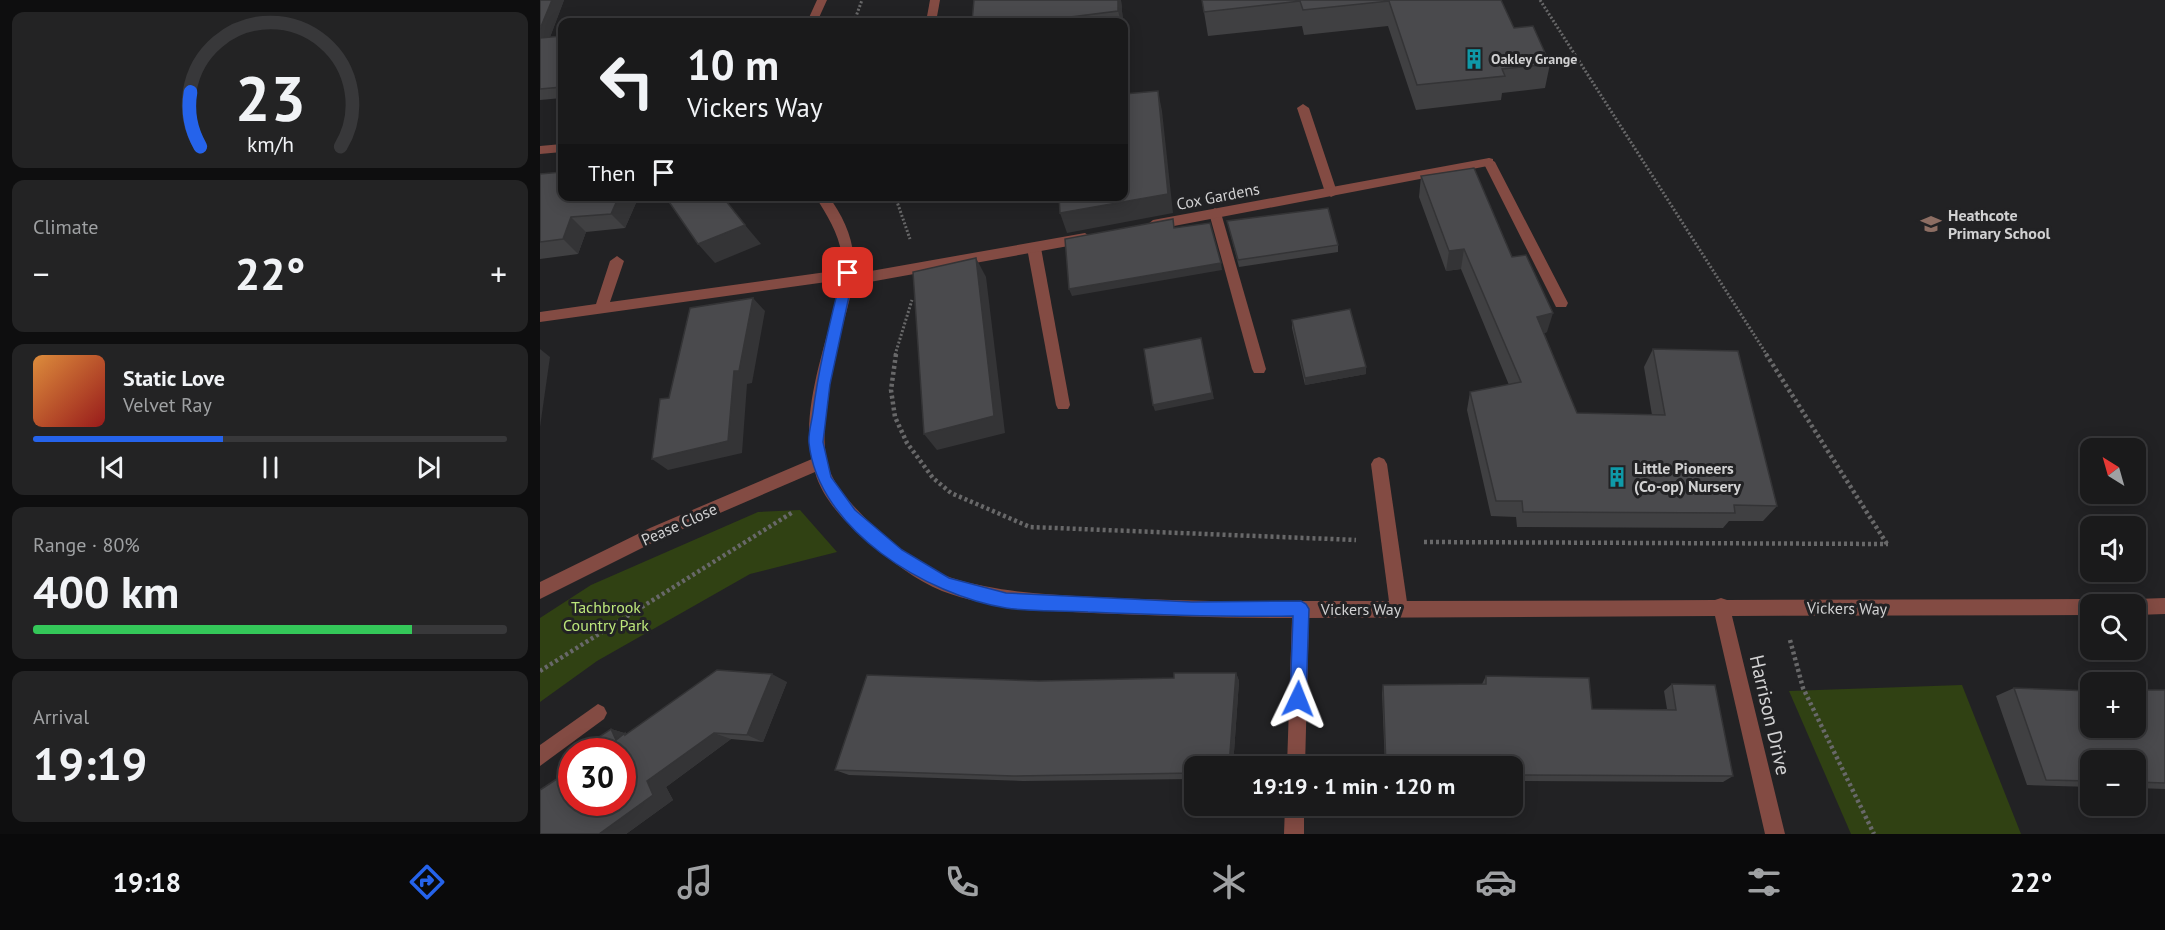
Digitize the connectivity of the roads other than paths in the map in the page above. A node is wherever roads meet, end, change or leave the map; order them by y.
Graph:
1 (822, 0) edge
2 (935, 0) edge
3 (814, 18) edge
4 (932, 18) edge
5 (1303, 108) dead end
6 (558, 148) edge
7 (540, 150) edge
8 (1331, 192) junction
9 (825, 201) edge
10 (1215, 213) junction
11 (1135, 228) edge
12 (1101, 235) edge
13 (1034, 248) junction
14 (617, 261) dead end
15 (847, 277) junction
16 (1561, 303) dead end
17 (601, 309) junction
18 (540, 317) edge
19 (1259, 369) dead end
20 (1063, 405) dead end
21 (821, 462) junction
22 (1379, 464) dead end
23 (540, 591) edge
24 (1721, 606) junction
25 (2165, 606) edge
26 (2080, 607) edge
27 (2146, 607) edge
28 (1301, 609) junction
29 (1399, 609) junction
30 (598, 712) dead end
31 (1296, 756) edge
32 (540, 757) edge
33 (1294, 816) edge
34 (1294, 834) edge
35 (1775, 834) edge

1 - 3 street
2 - 4 street
5 - 8 street
6 - 7 street
8 - 10 street, Cox Gardens
8 - 16 street, Cox Gardens
9 - 15 street, Vickers Way
10 - 11 street, Cox Gardens
10 - 19 street
12 - 13 street
13 - 15 street
13 - 20 street
14 - 17 street
15 - 17 street
15 - 21 street, Vickers Way
17 - 18 street
21 - 23 street, Pease Close
21 - 28 street, Vickers Way
22 - 29 street
24 - 26 street, Vickers Way
24 - 29 street, Vickers Way
24 - 35 street, Harrison Drive
25 - 27 street
28 - 29 street, Vickers Way
28 - 31 street
30 - 32 street
33 - 34 street

